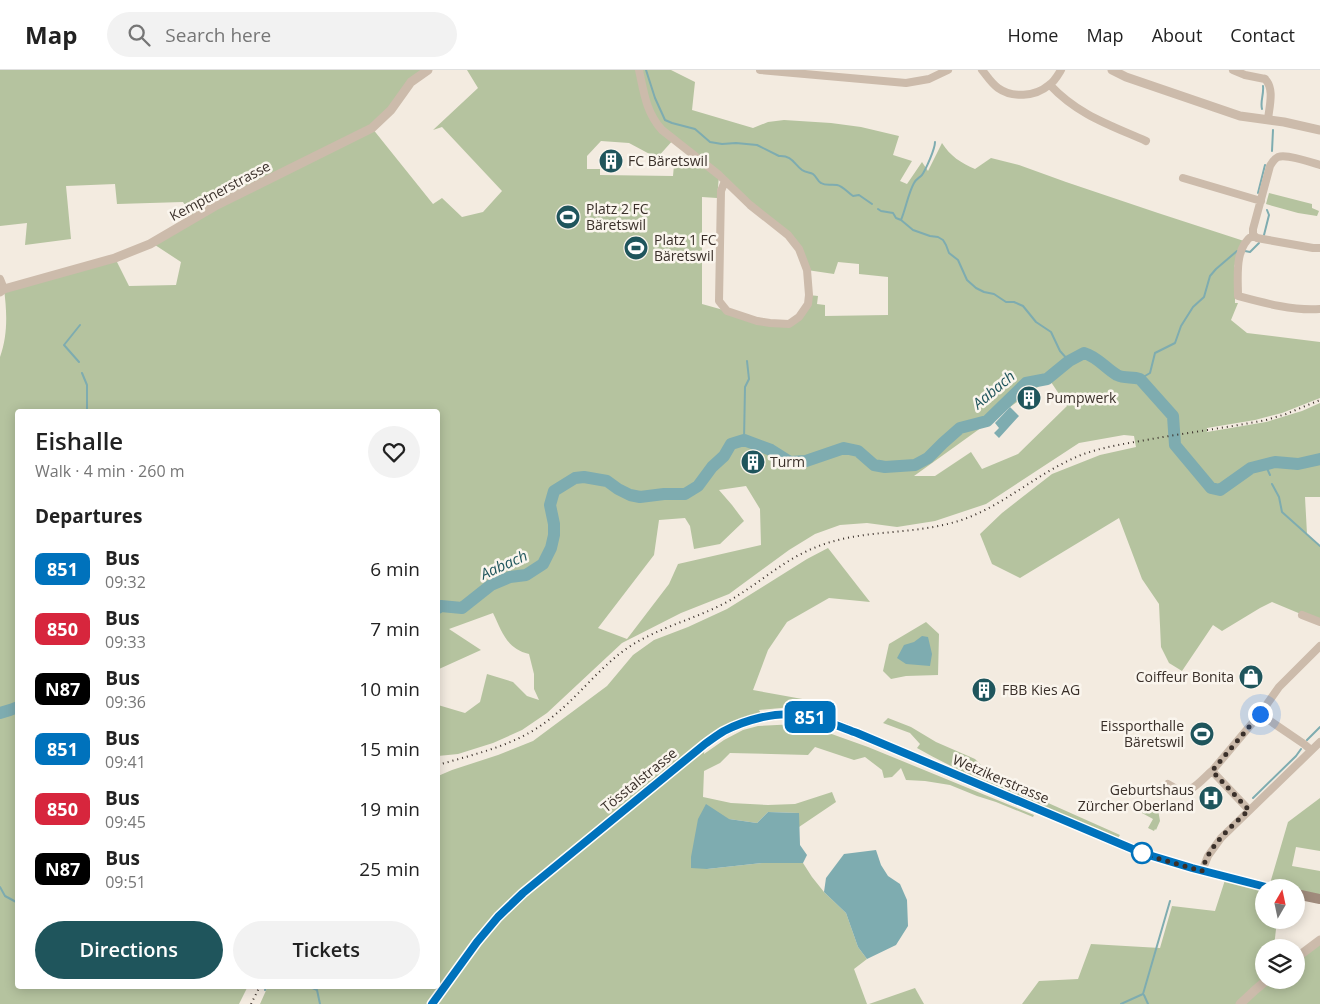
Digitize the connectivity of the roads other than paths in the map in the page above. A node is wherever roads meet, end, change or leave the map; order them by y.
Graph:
1 (428, 70) edge
2 (639, 70) edge
3 (760, 70) edge
4 (948, 70) edge
5 (982, 70) edge
6 (1062, 70) edge
7 (1112, 70) edge
8 (1233, 70) edge
9 (1267, 70) edge
10 (1265, 79) junction
11 (1050, 85) junction
12 (1268, 120) junction
13 (1320, 130) edge
14 (1146, 141) dead end
15 (1320, 165) edge
16 (1183, 178) dead end
17 (725, 181) junction
18 (1262, 201) junction
19 (1253, 235) junction
20 (1320, 248) edge
21 (0, 279) edge
22 (2, 290) edge
23 (1320, 309) edge
24 (1302, 615) dead end
25 (1320, 622) edge
26 (1320, 646) edge
27 (1260, 714) junction
28 (723, 732) joint
29 (1320, 742) edge
30 (1311, 750) junction
31 (1212, 771) junction
32 (1168, 784) dead end
33 (1249, 810) junction
34 (1202, 871) junction
35 (1255, 884) edge
36 (1305, 896) edge
37 (1320, 899) edge
38 (1320, 940) edge
39 (1305, 951) edge
40 (1256, 989) edge
41 (432, 1004) edge
42 (1240, 1004) edge

1 - 22 street, Kemptnerstrasse
2 - 17 street
3 - 4 street
5 - 11 street
6 - 11 street
7 - 12 street
8 - 10 street
9 - 10 street
10 - 12 street
11 - 14 street
12 - 13 street
15 - 18 street
16 - 18 street
17 - 17 street
18 - 19 street
19 - 20 street
19 - 23 street
21 - 22 street
24 - 25 street
26 - 27 street
27 - 30 street
27 - 31 street
28 - 34 main road, Wetzikerstrasse
28 - 41 main road, Tösstalstrasse
29 - 30 street
30 - 33 street
31 - 32 street
31 - 33 street
33 - 34 street
34 - 35 main road, Wetzikerstrasse
36 - 37 main road
38 - 39 street
40 - 42 street

